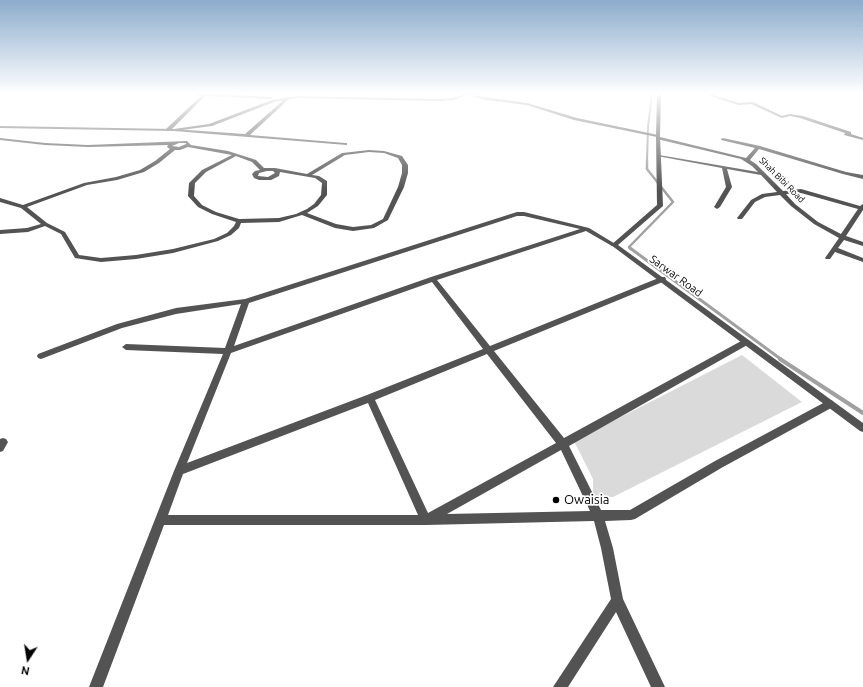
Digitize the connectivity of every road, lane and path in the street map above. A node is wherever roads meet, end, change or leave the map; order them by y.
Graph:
1 (172, 126) edge
2 (198, 126) edge
3 (257, 126) edge
4 (608, 126) edge
5 (658, 126) edge
6 (828, 126) edge
7 (0, 127) edge
8 (168, 130) junction
9 (174, 130) junction
10 (197, 132) junction
11 (247, 135) junction
12 (658, 137) junction
13 (0, 139) edge
14 (723, 139) dead end
15 (863, 139) edge
16 (184, 141) junction
17 (0, 142) edge
18 (345, 144) dead end
19 (172, 146) junction
20 (188, 146) junction
21 (758, 147) junction
22 (236, 155) junction
23 (659, 156) junction
24 (747, 160) junction
25 (724, 168) junction
26 (263, 170) junction
27 (275, 170) junction
28 (309, 174) junction
29 (762, 174) junction
30 (863, 177) edge
31 (779, 193) junction
32 (0, 200) edge
33 (22, 207) junction
34 (717, 207) dead end
35 (863, 207) edge
36 (302, 213) junction
37 (740, 218) dead end
38 (239, 221) junction
39 (45, 224) junction
40 (587, 229) junction
41 (0, 232) edge
42 (842, 237) junction
43 (863, 244) edge
44 (614, 245) junction
45 (834, 249) junction
46 (828, 258) dead end
47 (863, 260) edge
48 (433, 279) junction
49 (662, 279) junction
50 (246, 301) junction
51 (746, 342) junction
52 (126, 347) dead end
53 (488, 349) junction
54 (228, 352) junction
55 (41, 356) dead end
56 (370, 398) junction
57 (830, 404) junction
58 (863, 428) edge
59 (563, 444) junction
60 (179, 471) junction
61 (598, 516) junction
62 (161, 520) junction
63 (426, 520) junction
64 (616, 600) junction
65 (96, 687) edge
66 (560, 687) edge
67 (658, 687) edge

1 - 8 street
2 - 9 street
3 - 11 street
4 - 12 street, Shah Bibi Road
5 - 12 street
6 - 15 street
7 - 8 street
8 - 9 street
9 - 10 street
10 - 11 street
10 - 16 street
11 - 18 street
12 - 23 street
12 - 24 street, Shah Bibi Road
13 - 17 street
13 - 19 street
14 - 21 street
16 - 19 street
16 - 20 street
19 - 20 street
19 - 33 street
20 - 22 street
21 - 24 street
21 - 30 street
22 - 26 street
22 - 38 street
23 - 25 street
23 - 44 street
24 - 29 street, Shah Bibi Road
25 - 29 street
25 - 34 street
26 - 27 street
26 - 27 street
27 - 28 street
28 - 36 street
28 - 36 street
29 - 31 street, Shah Bibi Road
31 - 35 street
31 - 37 street
31 - 42 street, Shah Bibi Road
32 - 33 street
33 - 39 street
35 - 42 street
36 - 38 street
38 - 39 street
39 - 41 street
40 - 44 street, Sarwar Road
40 - 48 street
40 - 50 street, Sarwar Road
42 - 43 street, Shah Bibi Road
42 - 45 street
44 - 49 street, Sarwar Road
45 - 46 street
45 - 47 street
48 - 53 street
48 - 54 street
49 - 51 street, Sarwar Road
49 - 53 street
50 - 54 street
50 - 55 street, Sarwar Road
51 - 57 street, Sarwar Road
51 - 59 street
52 - 54 street
53 - 56 street
53 - 59 street
54 - 60 street
56 - 60 street
56 - 63 street
57 - 58 street, Sarwar Road
57 - 61 street
59 - 61 street
59 - 63 street
60 - 62 street
61 - 63 street
61 - 64 street
62 - 63 street
62 - 65 street
64 - 66 street
64 - 67 street

